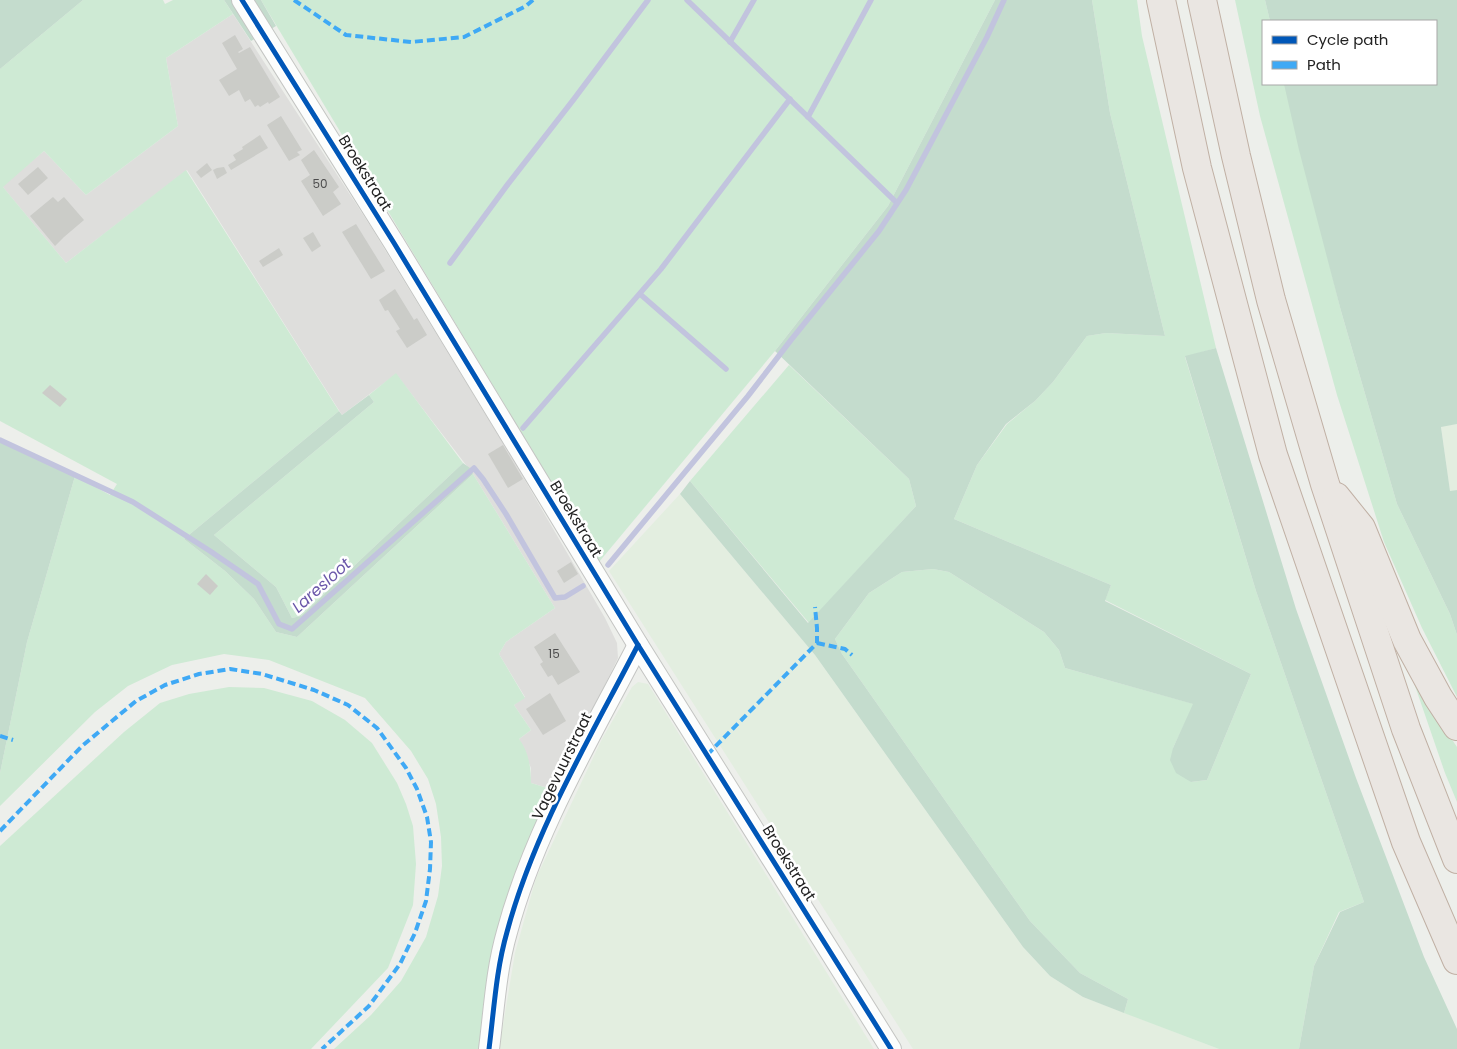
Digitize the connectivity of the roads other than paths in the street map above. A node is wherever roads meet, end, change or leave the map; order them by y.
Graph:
1 (242, 0) edge
2 (1161, 0) edge
3 (1202, 0) edge
4 (1325, 484) junction
5 (638, 646) junction
6 (1457, 726) edge
7 (1457, 859) edge
8 (1457, 960) edge
9 (489, 1049) edge
10 (891, 1049) edge

1 - 5 street, Broekstraat
2 - 8 highway
3 - 4 highway
4 - 6 highway
4 - 7 highway
5 - 9 street, Vagevuurstraat
5 - 10 street, Broekstraat

